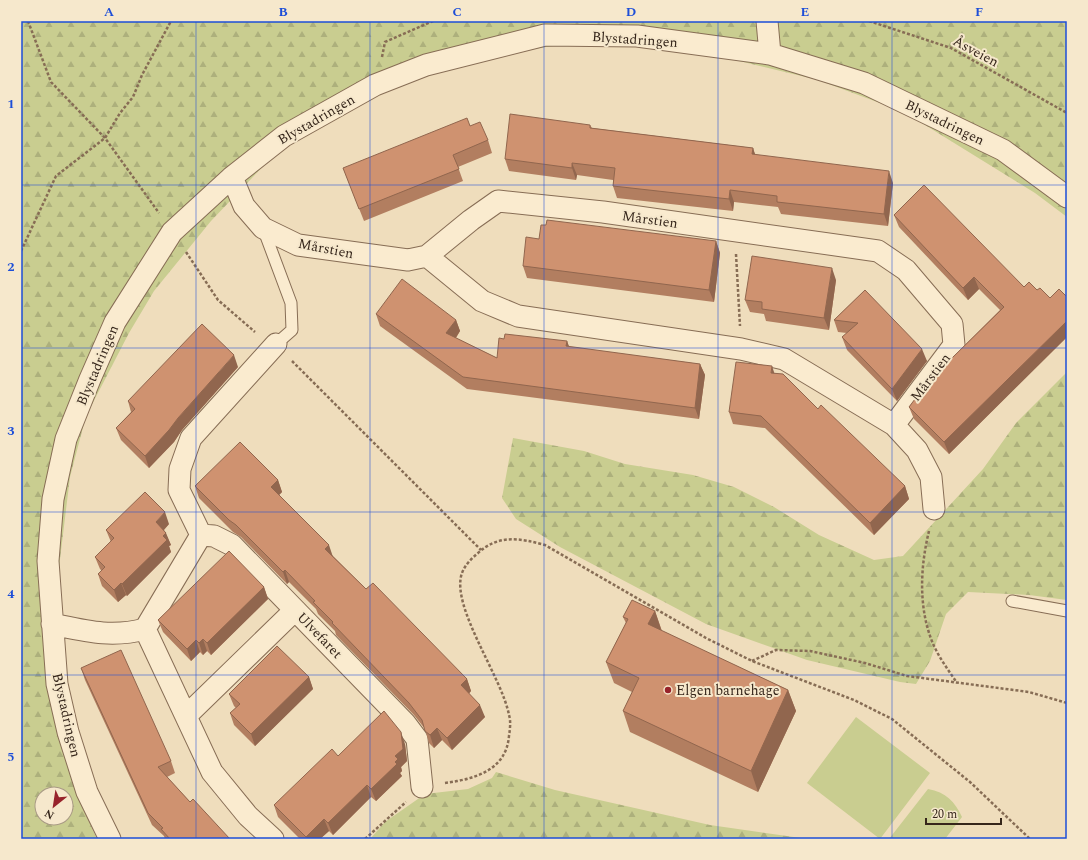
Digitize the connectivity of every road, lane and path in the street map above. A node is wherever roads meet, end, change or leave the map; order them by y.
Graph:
1 (28, 21) edge
2 (170, 21) edge
3 (433, 21) edge
4 (767, 21) edge
5 (869, 21) edge
6 (770, 54) junction
7 (375, 85) junction
8 (1067, 113) edge
9 (105, 138) junction
10 (232, 177) junction
11 (1067, 197) edge
12 (263, 228) junction
13 (735, 231) junction
14 (172, 232) junction
15 (21, 251) edge
16 (427, 256) junction
17 (276, 344) junction
18 (741, 349) junction
19 (894, 425) junction
20 (934, 509) joint
21 (201, 535) junction
22 (481, 550) junction
23 (1012, 601) dead end
24 (295, 610) junction
25 (1067, 611) edge
26 (52, 624) junction
27 (145, 629) junction
28 (752, 661) junction
29 (957, 684) junction
30 (1067, 703) edge
31 (186, 716) junction
32 (422, 787) junction
33 (110, 839) edge
34 (274, 839) edge
35 (365, 839) edge
36 (1030, 839) edge

1 - 9 path
2 - 9 path
3 - 7 path
4 - 6 street
5 - 8 path, Åsveien
6 - 7 street, Blystadringen
6 - 11 street, Blystadringen
7 - 10 street, Blystadringen
9 - 14 path
9 - 15 path
10 - 12 street, Mårstien
10 - 14 street, Blystadringen
12 - 16 street, Mårstien
12 - 17 lane
13 - 16 street, Mårstien
13 - 18 path
13 - 19 street, Mårstien
14 - 17 path
14 - 26 street, Blystadringen
16 - 18 street
17 - 21 street
17 - 22 path
18 - 19 street
19 - 20 street
20 - 29 path
21 - 24 street, Ulvefaret
21 - 27 street
22 - 28 path
22 - 32 path
23 - 25 lane
24 - 31 street
24 - 32 street, Ulvefaret
26 - 27 street
26 - 33 street, Blystadringen
27 - 31 street
28 - 29 path
28 - 36 path
29 - 30 path
31 - 34 street
32 - 35 path

